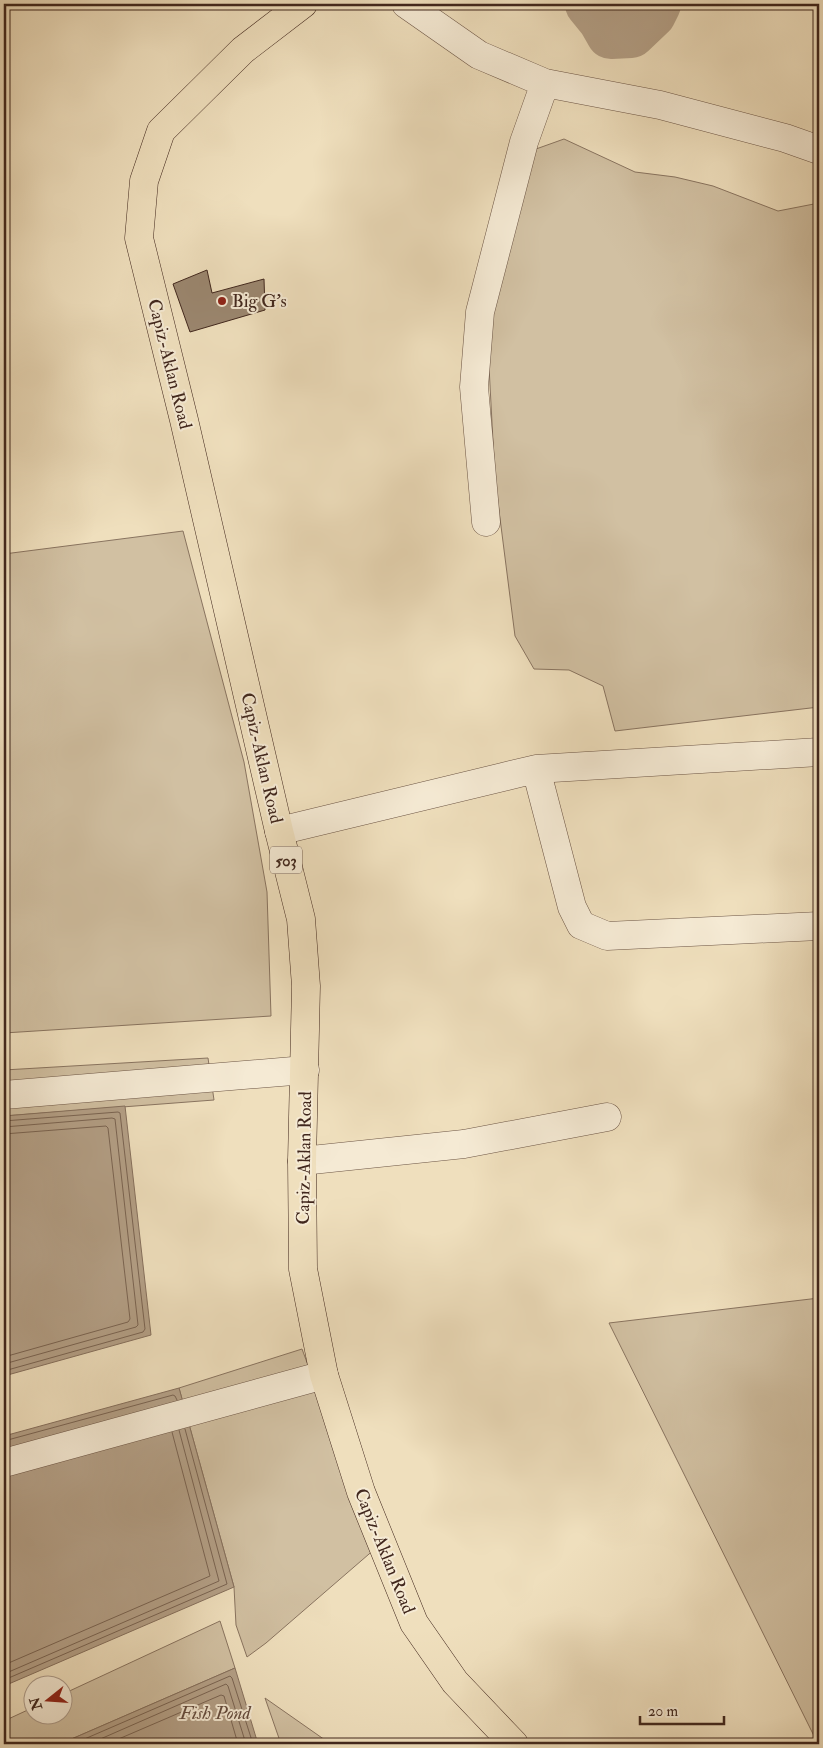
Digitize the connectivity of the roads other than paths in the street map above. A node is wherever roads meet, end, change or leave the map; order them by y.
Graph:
1 (302, 4) edge
2 (406, 4) edge
3 (545, 83) junction
4 (819, 150) edge
5 (486, 522) dead end
6 (819, 752) edge
7 (536, 769) junction
8 (279, 831) junction
9 (819, 926) edge
10 (305, 1070) junction
11 (4, 1094) edge
12 (607, 1117) dead end
13 (302, 1161) junction
14 (324, 1375) junction
15 (4, 1463) edge
16 (514, 1744) edge

1 - 8 main road, Capiz-Aklan Road / 503
2 - 3 street
3 - 4 street
3 - 5 street
6 - 7 street
7 - 8 street
7 - 9 street
8 - 10 main road, Capiz-Aklan Road / 503
10 - 11 street
10 - 13 main road, Capiz-Aklan Road / 503
12 - 13 street
13 - 14 main road, Capiz-Aklan Road / 503
14 - 15 street
14 - 16 main road, Capiz-Aklan Road / 503

